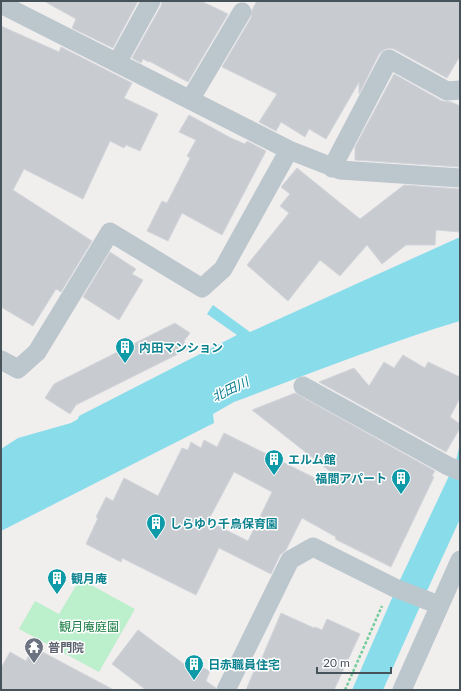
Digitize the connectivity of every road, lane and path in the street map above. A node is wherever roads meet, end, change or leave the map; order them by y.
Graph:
1 (151, 1) edge
2 (1, 4) edge
3 (242, 12) dead end
4 (117, 63) junction
5 (460, 90) edge
6 (190, 100) junction
7 (289, 150) junction
8 (332, 168) junction
9 (460, 178) edge
10 (1, 360) edge
11 (303, 386) dead end
12 (456, 469) edge
13 (458, 573) edge
14 (393, 587) junction
15 (432, 603) junction
16 (226, 690) edge
17 (345, 690) edge
18 (402, 690) edge

1 - 4 street
2 - 4 street
3 - 6 street
4 - 6 street
5 - 8 street
6 - 7 street
7 - 8 street
7 - 10 street
8 - 9 street
11 - 12 street
13 - 15 street
14 - 15 street
14 - 16 street
14 - 17 path
15 - 18 street

